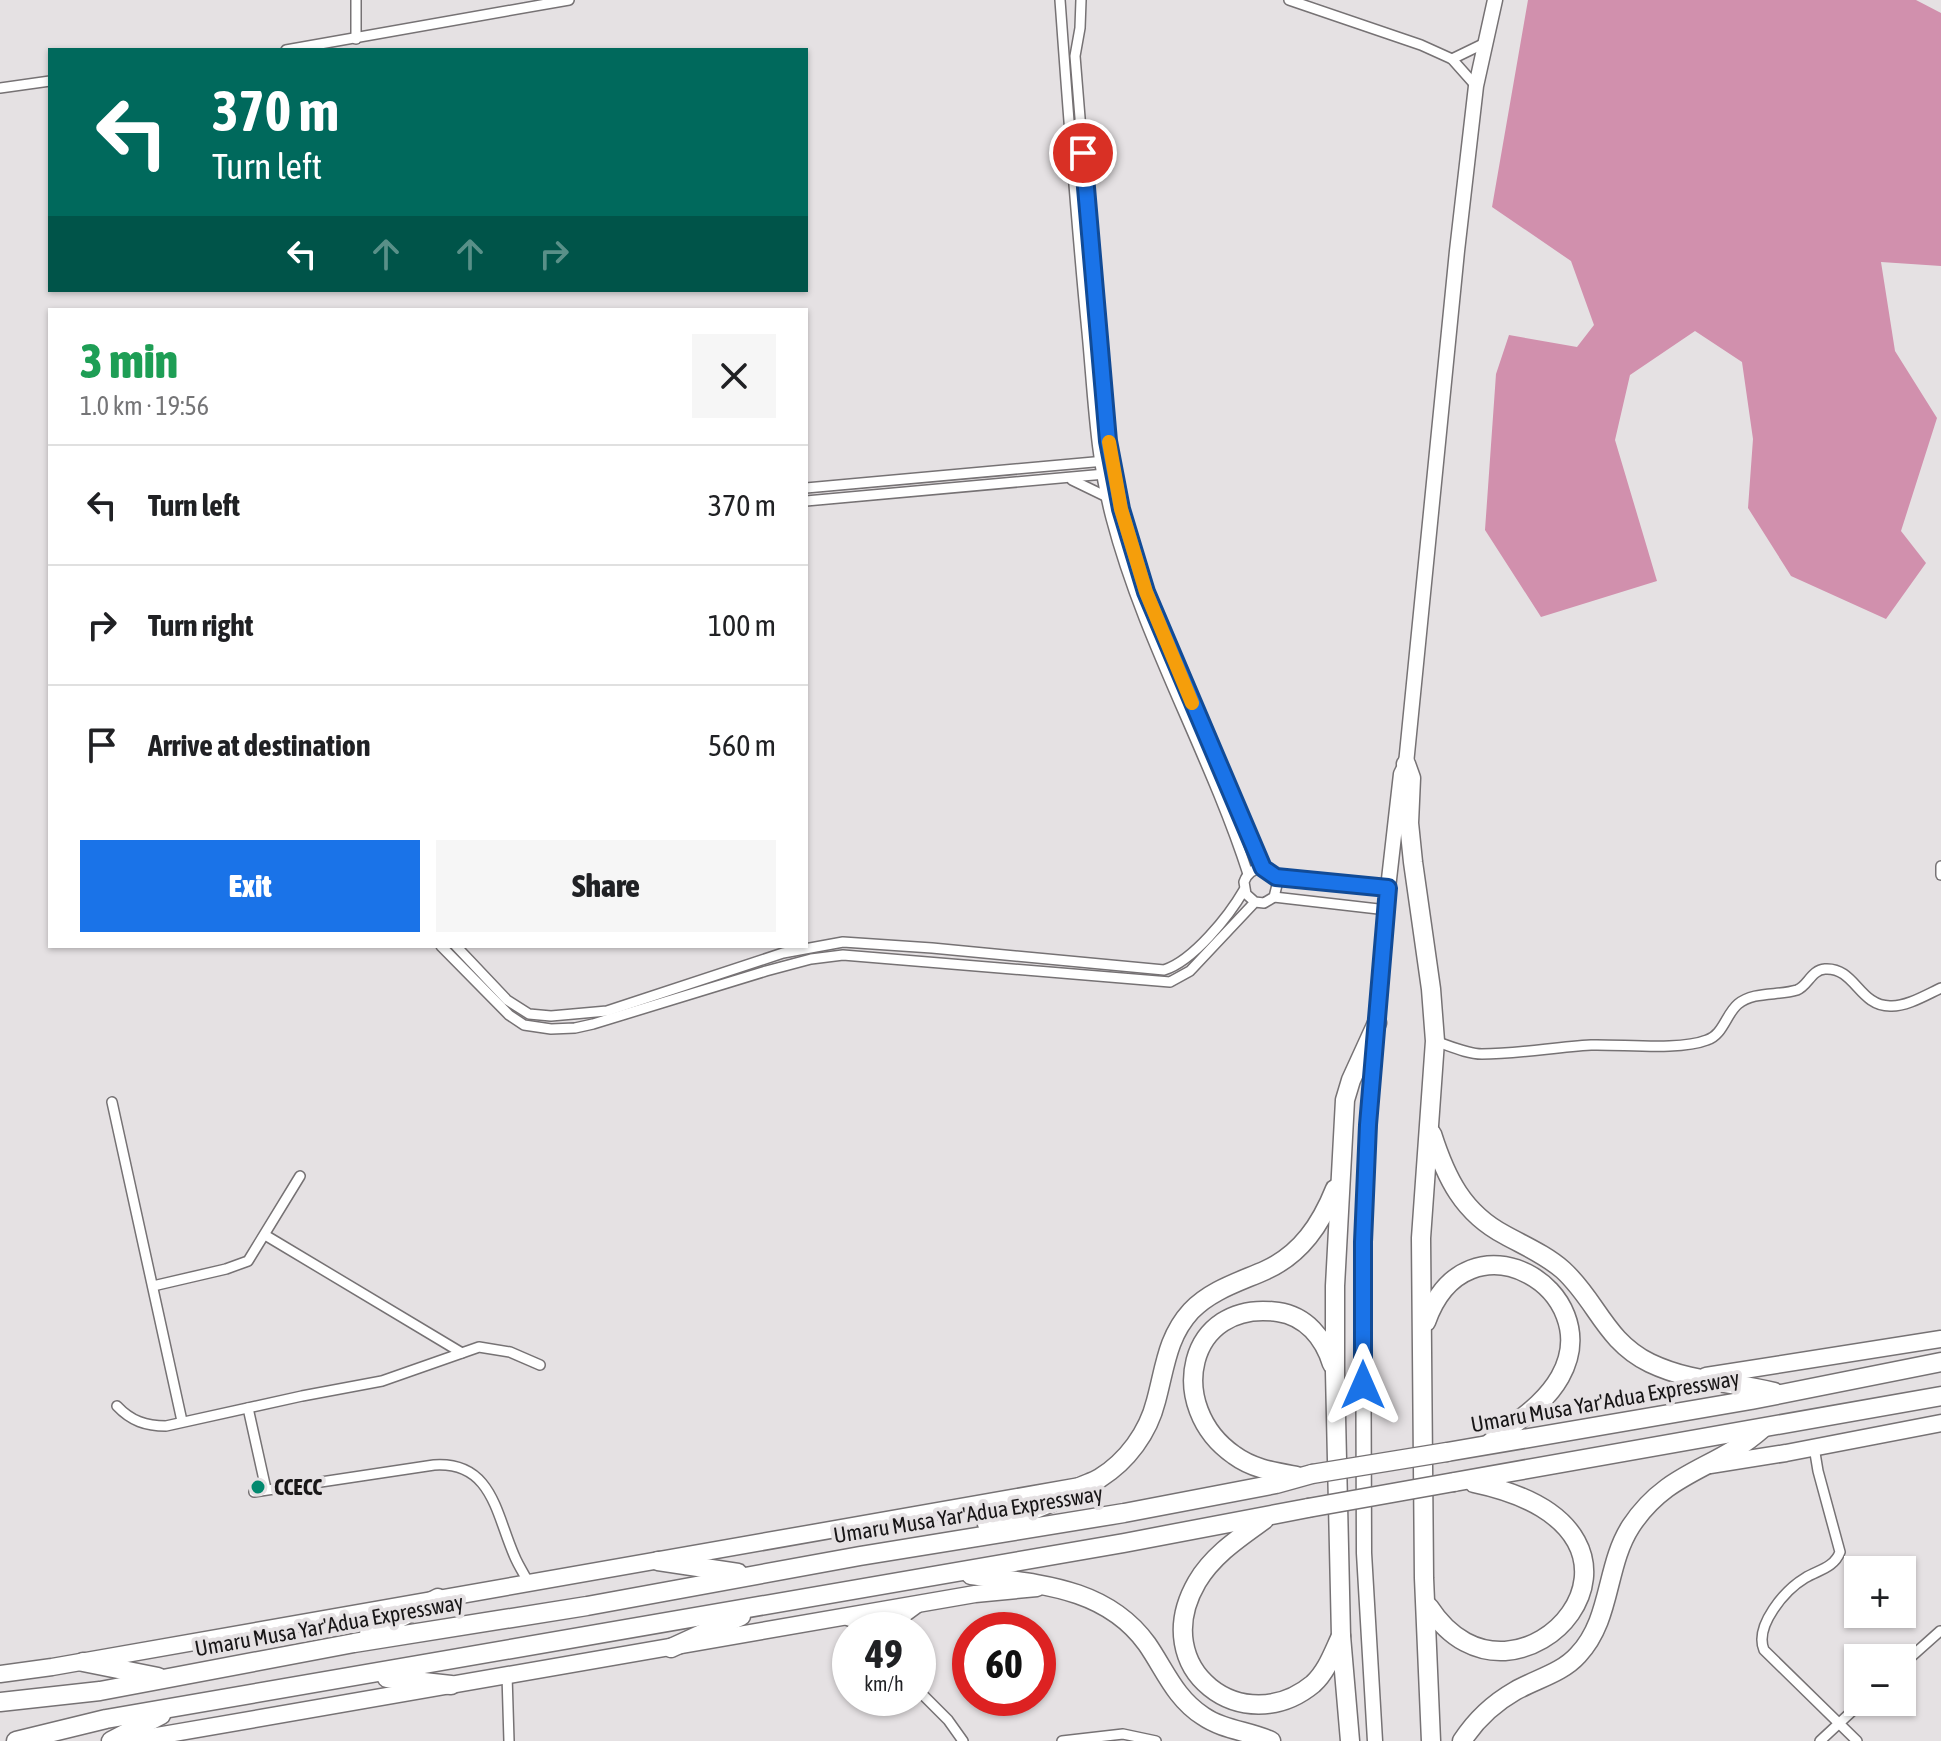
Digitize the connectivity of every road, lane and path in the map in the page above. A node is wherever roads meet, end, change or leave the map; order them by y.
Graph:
1 (356, 0) edge
2 (569, 0) edge
3 (1060, 0) edge
4 (1081, 0) edge
5 (1289, 0) edge
6 (1495, 0) edge
7 (1080, 28) junction
8 (1062, 29) junction
9 (356, 39) junction
10 (1485, 43) junction
11 (299, 48) edge
12 (1452, 59) junction
13 (48, 81) edge
14 (1476, 86) junction
15 (0, 88) edge
16 (1096, 446) junction
17 (1112, 460) junction
18 (1099, 462) junction
19 (1077, 465) junction
20 (1114, 472) junction
21 (1101, 475) junction
22 (1069, 479) junction
23 (808, 488) edge
24 (1106, 497) junction
25 (808, 501) edge
26 (1217, 762) junction
27 (1406, 764) junction
28 (1206, 768) junction
29 (1941, 866) edge
30 (1263, 868) junction
31 (1248, 874) junction
32 (1941, 875) edge
33 (1276, 877) junction
34 (1388, 888) junction
35 (1244, 890) junction
36 (1274, 897) junction
37 (1255, 902) junction
38 (1387, 910) junction
39 (443, 948) edge
40 (458, 948) edge
41 (807, 948) edge
42 (808, 948) edge
43 (932, 948) junction
44 (1024, 956) junction
45 (931, 961) junction
46 (1121, 967) junction
47 (1021, 969) junction
48 (1120, 980) junction
49 (1941, 988) edge
50 (551, 1016) junction
51 (1377, 1023) junction
52 (551, 1029) junction
53 (1435, 1041) junction
54 (112, 1102) dead end
55 (1431, 1129) junction
56 (1341, 1175) junction
57 (300, 1176) dead end
58 (265, 1235) junction
59 (153, 1286) junction
60 (1422, 1332) junction
61 (1941, 1339) edge
62 (462, 1353) junction
63 (1941, 1362) edge
64 (540, 1365) dead end
65 (1335, 1372) junction
66 (1683, 1375) junction
67 (1781, 1394) junction
68 (1941, 1396) edge
69 (117, 1406) dead end
70 (248, 1408) junction
71 (182, 1421) junction
72 (1941, 1423) edge
73 (1763, 1428) junction
74 (1486, 1446) junction
75 (1814, 1447) junction
76 (1705, 1465) junction
77 (1306, 1475) junction
78 (1459, 1481) junction
79 (1081, 1486) junction
80 (266, 1489) junction
81 (254, 1492) dead end
82 (1266, 1518) junction
83 (941, 1542) junction
84 (658, 1561) junction
85 (953, 1572) junction
86 (753, 1575) junction
87 (529, 1583) junction
88 (1079, 1593) junction
89 (438, 1598) junction
90 (925, 1603) junction
91 (765, 1604) junction
92 (1427, 1604) junction
93 (877, 1612) edge
94 (911, 1612) edge
95 (832, 1620) edge
96 (1940, 1631) edge
97 (1341, 1636) junction
98 (354, 1643) junction
99 (671, 1648) junction
100 (1916, 1652) edge
101 (83, 1662) junction
102 (0, 1674) edge
103 (365, 1675) junction
104 (507, 1675) junction
105 (169, 1679) junction
106 (451, 1685) junction
107 (0, 1702) edge
108 (175, 1707) junction
109 (936, 1708) edge
110 (1847, 1716) edge
111 (1839, 1723) junction
112 (16, 1741) edge
113 (111, 1741) edge
114 (128, 1741) edge
115 (509, 1741) edge
116 (963, 1741) edge
117 (1062, 1741) edge
118 (1156, 1741) edge
119 (1271, 1741) edge
120 (1350, 1741) edge
121 (1375, 1741) edge
122 (1431, 1741) edge
123 (1462, 1741) edge
124 (1820, 1741) edge
125 (1857, 1741) edge

1 - 9 street
2 - 9 street
3 - 8 street
4 - 7 street
5 - 12 street
6 - 10 main road
7 - 8 street
7 - 17 street
8 - 16 street
9 - 11 street
10 - 12 street
10 - 14 main road
12 - 14 street
13 - 15 street
14 - 27 main road
16 - 18 street
16 - 19 street
17 - 18 street
17 - 20 street
18 - 19 street
18 - 21 street
19 - 23 street
20 - 21 street
20 - 26 street
21 - 22 street
21 - 24 street
22 - 24 street
22 - 25 street
24 - 28 street
26 - 28 street
26 - 30 street
27 - 34 main road
27 - 53 highway
28 - 31 street
29 - 32 street
30 - 31 street
30 - 33 street
31 - 35 street
33 - 34 street
33 - 36 street
34 - 38 main road
35 - 37 street
35 - 46 street
36 - 37 street
36 - 38 street
37 - 48 street
38 - 51 main road
39 - 52 street
40 - 50 street
41 - 50 street
42 - 43 street
43 - 44 street
43 - 45 street
44 - 46 street
44 - 47 street
45 - 47 street
45 - 52 street
46 - 48 street
47 - 48 street
49 - 53 street
50 - 52 street
51 - 56 highway
51 - 121 main road
53 - 55 highway
54 - 59 street
55 - 60 highway
55 - 66 highway
56 - 65 highway
56 - 79 highway
57 - 58 street
58 - 59 street
58 - 62 street
59 - 71 street
60 - 74 highway
60 - 92 highway
61 - 66 highway, Umaru Musa Yar'Adua Expressway
62 - 64 street
62 - 70 street
63 - 67 highway, Umaru Musa Yar'Adua Expressway
65 - 77 highway
65 - 97 highway
66 - 67 highway
67 - 74 highway, Umaru Musa Yar'Adua Expressway
68 - 73 highway
69 - 71 street
70 - 71 street
70 - 80 street
72 - 75 highway
73 - 76 highway
73 - 78 highway
74 - 77 highway, Umaru Musa Yar'Adua Expressway, bridge
75 - 76 highway
75 - 111 street
76 - 123 highway
77 - 83 highway, Umaru Musa Yar'Adua Expressway
78 - 82 highway, bridge
78 - 92 highway
79 - 83 highway
79 - 84 highway, Umaru Musa Yar'Adua Expressway
80 - 81 street
80 - 87 street
82 - 85 highway
82 - 97 highway
83 - 86 highway, Umaru Musa Yar'Adua Expressway
84 - 86 highway
84 - 87 highway, Umaru Musa Yar'Adua Expressway
85 - 88 highway
85 - 91 highway
86 - 98 highway, Umaru Musa Yar'Adua Expressway
87 - 89 highway, Umaru Musa Yar'Adua Expressway
88 - 90 highway
88 - 119 highway
89 - 98 highway
89 - 101 highway, Umaru Musa Yar'Adua Expressway
90 - 93 highway
90 - 94 street
91 - 99 highway
91 - 103 highway
92 - 122 highway
95 - 99 highway
96 - 100 street
97 - 120 highway
98 - 105 highway, Umaru Musa Yar'Adua Expressway
99 - 104 highway
101 - 102 highway, Umaru Musa Yar'Adua Expressway
101 - 105 highway
103 - 106 highway
103 - 108 highway
104 - 106 highway
104 - 115 street
105 - 107 highway, Umaru Musa Yar'Adua Expressway
106 - 114 highway
108 - 112 highway
108 - 113 highway
109 - 116 street
110 - 111 street
111 - 124 street
111 - 125 street
117 - 118 street

